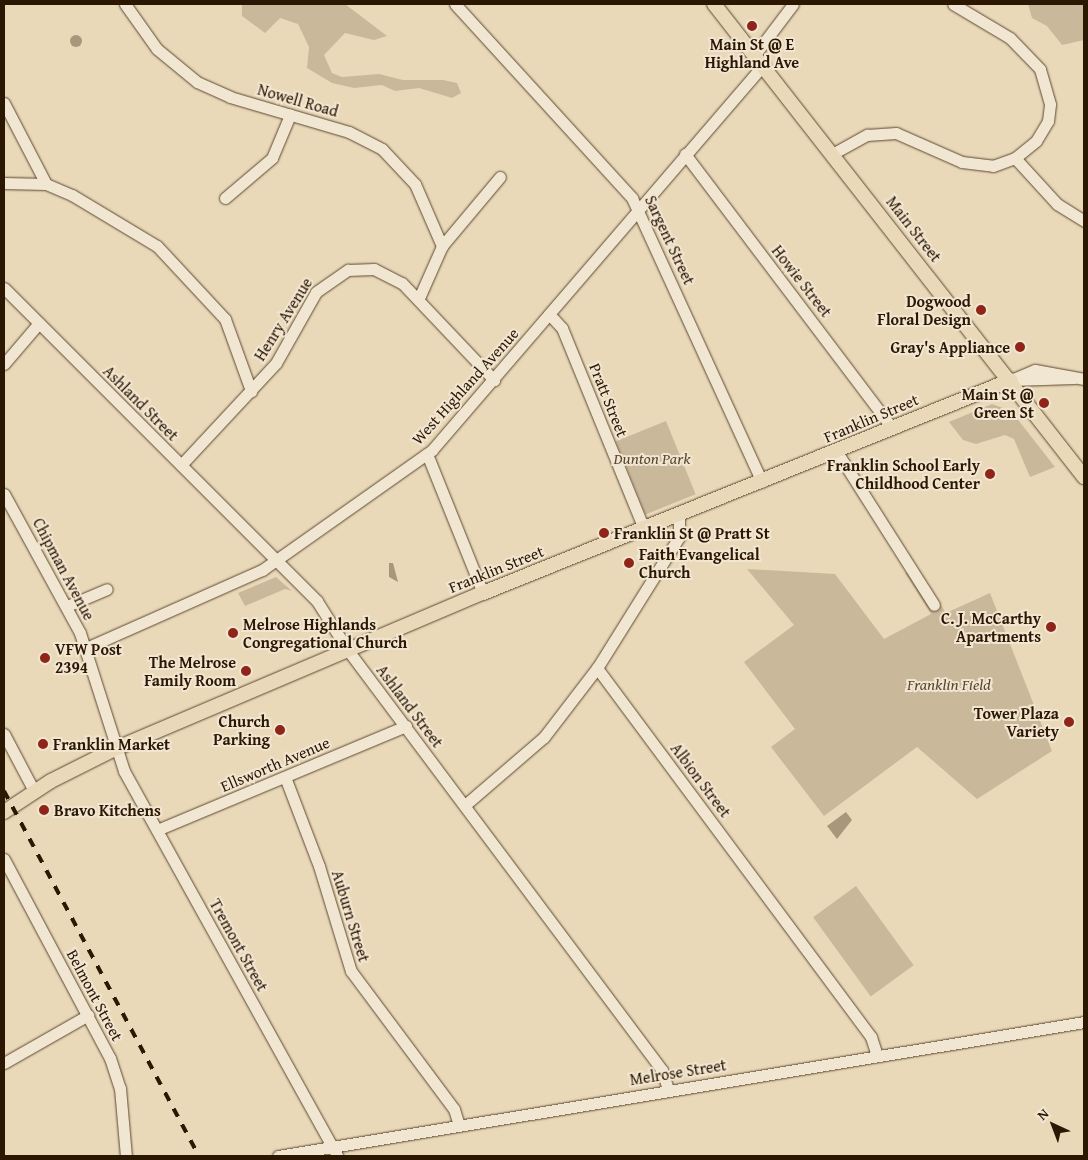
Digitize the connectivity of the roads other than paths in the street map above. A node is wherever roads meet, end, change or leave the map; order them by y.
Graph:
1 (125, 4) edge
2 (455, 4) edge
3 (714, 4) edge
4 (793, 4) edge
5 (952, 4) edge
6 (760, 58) junction
7 (4, 103) edge
8 (290, 115) junction
9 (834, 153) junction
10 (685, 154) junction
11 (1015, 158) junction
12 (500, 177) dead end
13 (4, 183) edge
14 (46, 184) junction
15 (225, 198) dead end
16 (638, 209) junction
17 (1084, 221) edge
18 (442, 246) junction
19 (4, 288) edge
20 (419, 298) junction
21 (549, 314) junction
22 (39, 323) junction
23 (4, 364) edge
24 (1081, 378) edge
25 (494, 380) junction
26 (1011, 380) junction
27 (251, 391) junction
28 (892, 428) junction
29 (837, 452) junction
30 (427, 454) junction
31 (180, 465) junction
32 (1084, 477) edge
33 (762, 482) junction
34 (4, 494) edge
35 (679, 515) junction
36 (644, 529) junction
37 (277, 560) junction
38 (107, 589) dead end
39 (483, 593) junction
40 (934, 605) dead end
41 (67, 606) junction
42 (86, 648) junction
43 (347, 649) junction
44 (597, 668) junction
45 (406, 726) junction
46 (4, 734) edge
47 (117, 748) junction
48 (285, 778) junction
49 (34, 791) junction
50 (465, 805) junction
51 (4, 812) edge
52 (157, 830) junction
53 (4, 860) edge
54 (88, 1015) junction
55 (1084, 1022) edge
56 (877, 1056) junction
57 (4, 1063) edge
58 (668, 1090) junction
59 (459, 1126) junction
60 (334, 1152) edge
61 (126, 1156) edge
62 (278, 1156) edge

1 - 8 street, Nowell Road
2 - 16 street, Sargent Street
3 - 6 main road, Main Street
4 - 6 street, West Highland Avenue
5 - 11 street
6 - 9 main road, Main Street
6 - 10 street, West Highland Avenue
7 - 14 street
8 - 15 street
8 - 18 street, Nowell Road
9 - 11 street
9 - 26 main road, Main Street
10 - 16 street, West Highland Avenue
10 - 28 street, Howie Street
11 - 17 street
12 - 18 street
13 - 14 street
14 - 27 street
16 - 21 street, West Highland Avenue
16 - 33 street, Sargent Street
18 - 20 street
19 - 22 street, Ashland Street
20 - 25 street, Henry Avenue
20 - 27 street, Henry Avenue
21 - 25 street, West Highland Avenue
21 - 36 street, Pratt Street
22 - 23 street
22 - 31 street, Ashland Street
24 - 26 street
25 - 30 street, West Highland Avenue
26 - 28 main road, Franklin Street
26 - 32 main road, Main Street
27 - 31 street, Henry Avenue
28 - 29 main road, Franklin Street
29 - 33 main road, Franklin Street
29 - 40 street
30 - 37 street, West Highland Avenue
30 - 39 street
31 - 37 street, Ashland Street
33 - 35 main road, Franklin Street
34 - 41 street, Chipman Avenue
35 - 36 main road, Franklin Street
35 - 44 street
36 - 39 main road, Franklin Street
37 - 42 street, West Highland Avenue
37 - 43 street, Ashland Street
38 - 41 street
39 - 43 main road, Franklin Street
41 - 42 street, Chipman Avenue
42 - 47 street, Chipman Avenue
43 - 45 street, Ashland Street
43 - 47 main road, Franklin Street
44 - 50 street
44 - 56 street, Albion Street
45 - 48 street, Ellsworth Avenue
45 - 50 street, Ashland Street
46 - 49 street
47 - 49 main road, Franklin Street
47 - 52 street, Tremont Street
48 - 52 street, Ellsworth Avenue
48 - 59 street, Auburn Street
49 - 51 main road, Franklin Street
50 - 58 street, Ashland Street
52 - 60 street, Tremont Street
53 - 54 street, Belmont Street
54 - 57 street
54 - 61 street, Belmont Street
55 - 56 street, Melrose Street
56 - 58 street, Melrose Street
58 - 59 street, Melrose Street
59 - 60 street, Melrose Street
60 - 62 street, Melrose Street

